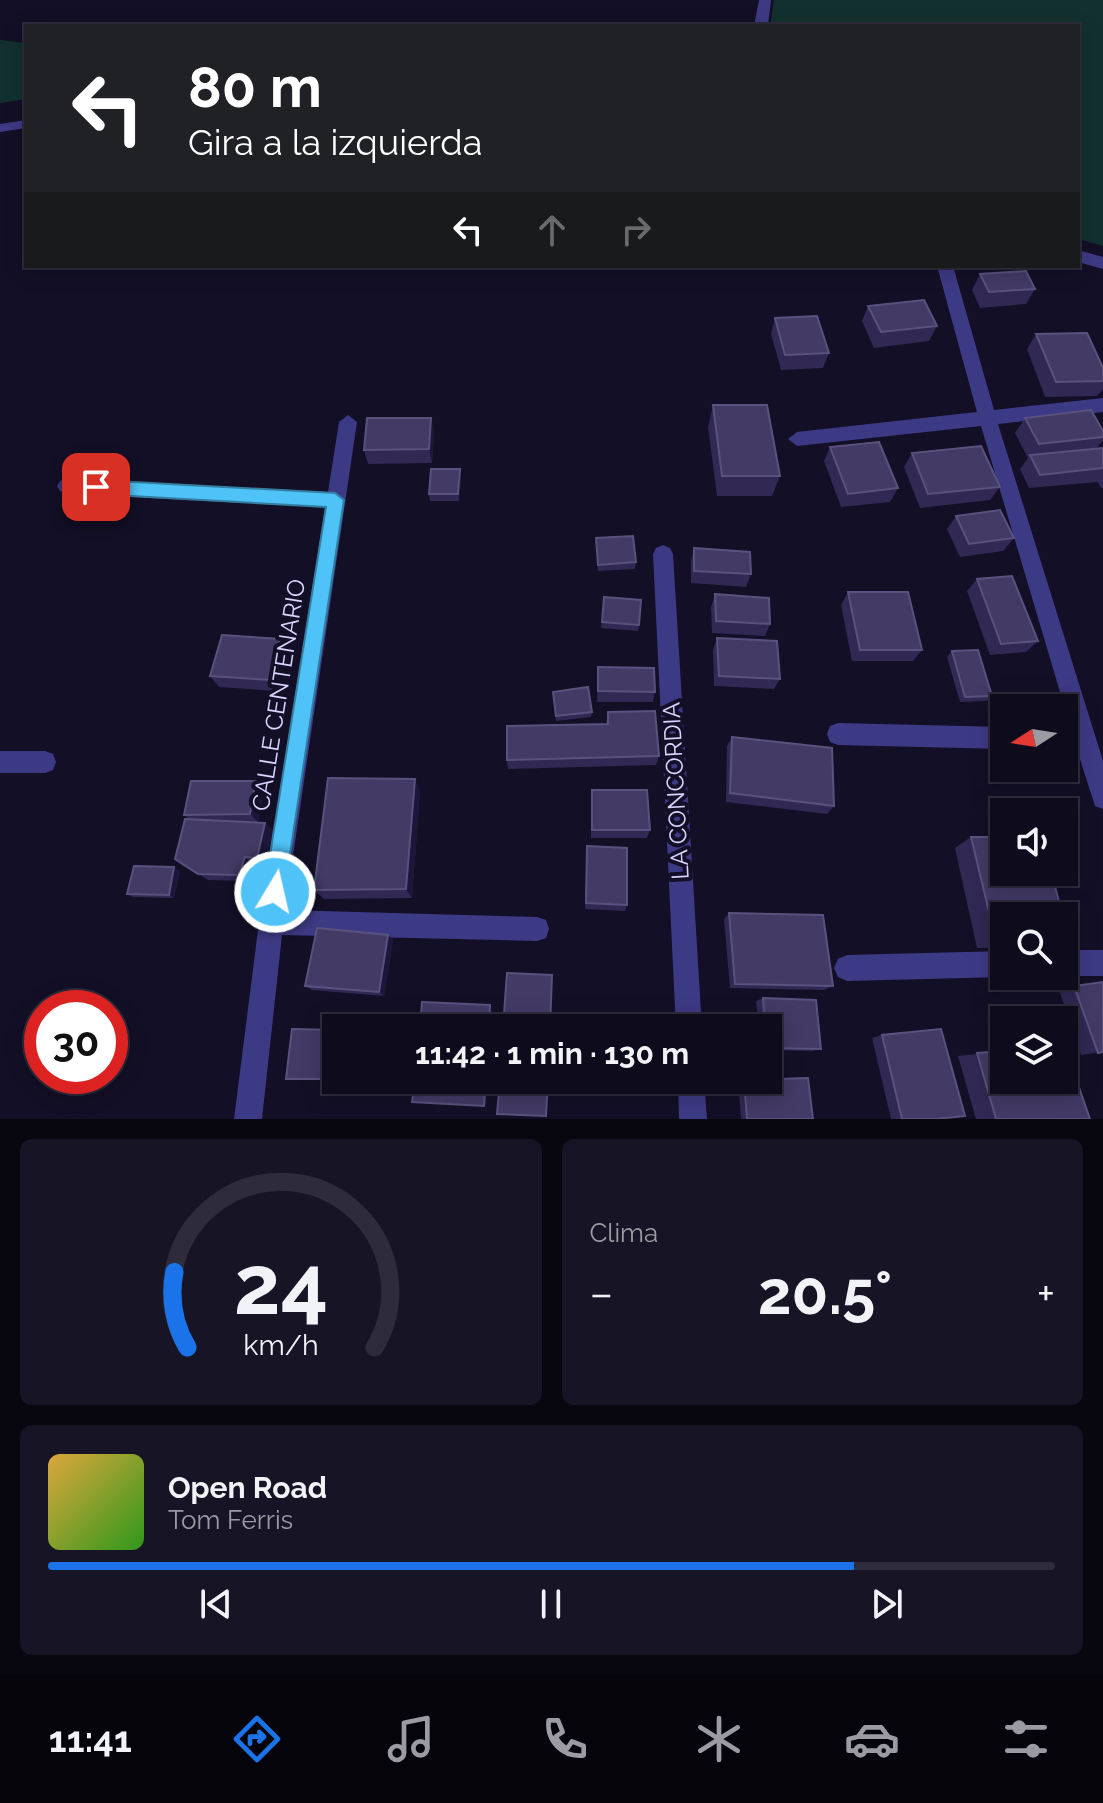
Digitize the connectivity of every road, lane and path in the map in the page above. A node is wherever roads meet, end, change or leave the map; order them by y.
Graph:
1 (765, 0) edge
2 (761, 24) edge
3 (24, 124) edge
4 (0, 128) edge
5 (1080, 257) edge
6 (1103, 263) edge
7 (946, 268) edge
8 (1103, 405) edge
9 (987, 417) junction
10 (348, 422) dead end
11 (797, 439) dead end
12 (67, 486) dead end
13 (335, 500) junction
14 (663, 554) dead end
15 (1063, 694) edge
16 (838, 734) dead end
17 (990, 738) edge
18 (1078, 745) edge
19 (0, 762) edge
20 (45, 762) dead end
21 (1103, 798) edge
22 (271, 922) junction
23 (537, 929) dead end
24 (1078, 963) edge
25 (1103, 963) edge
26 (990, 964) edge
27 (847, 968) dead end
28 (688, 1014) edge
29 (692, 1094) edge
30 (248, 1119) edge
31 (693, 1119) edge

1 - 2 street
3 - 4 street
5 - 6 street
7 - 9 street
8 - 9 street
9 - 11 street
9 - 15 street
10 - 13 street, CALLE CENTENARIO
12 - 13 street
13 - 22 street, CALLE CENTENARIO
14 - 28 street, LA CONCORDIA
16 - 17 street
18 - 21 street
19 - 20 street
22 - 23 street
22 - 30 street, CALLE CENTENARIO
24 - 25 street
26 - 27 street
29 - 31 street

